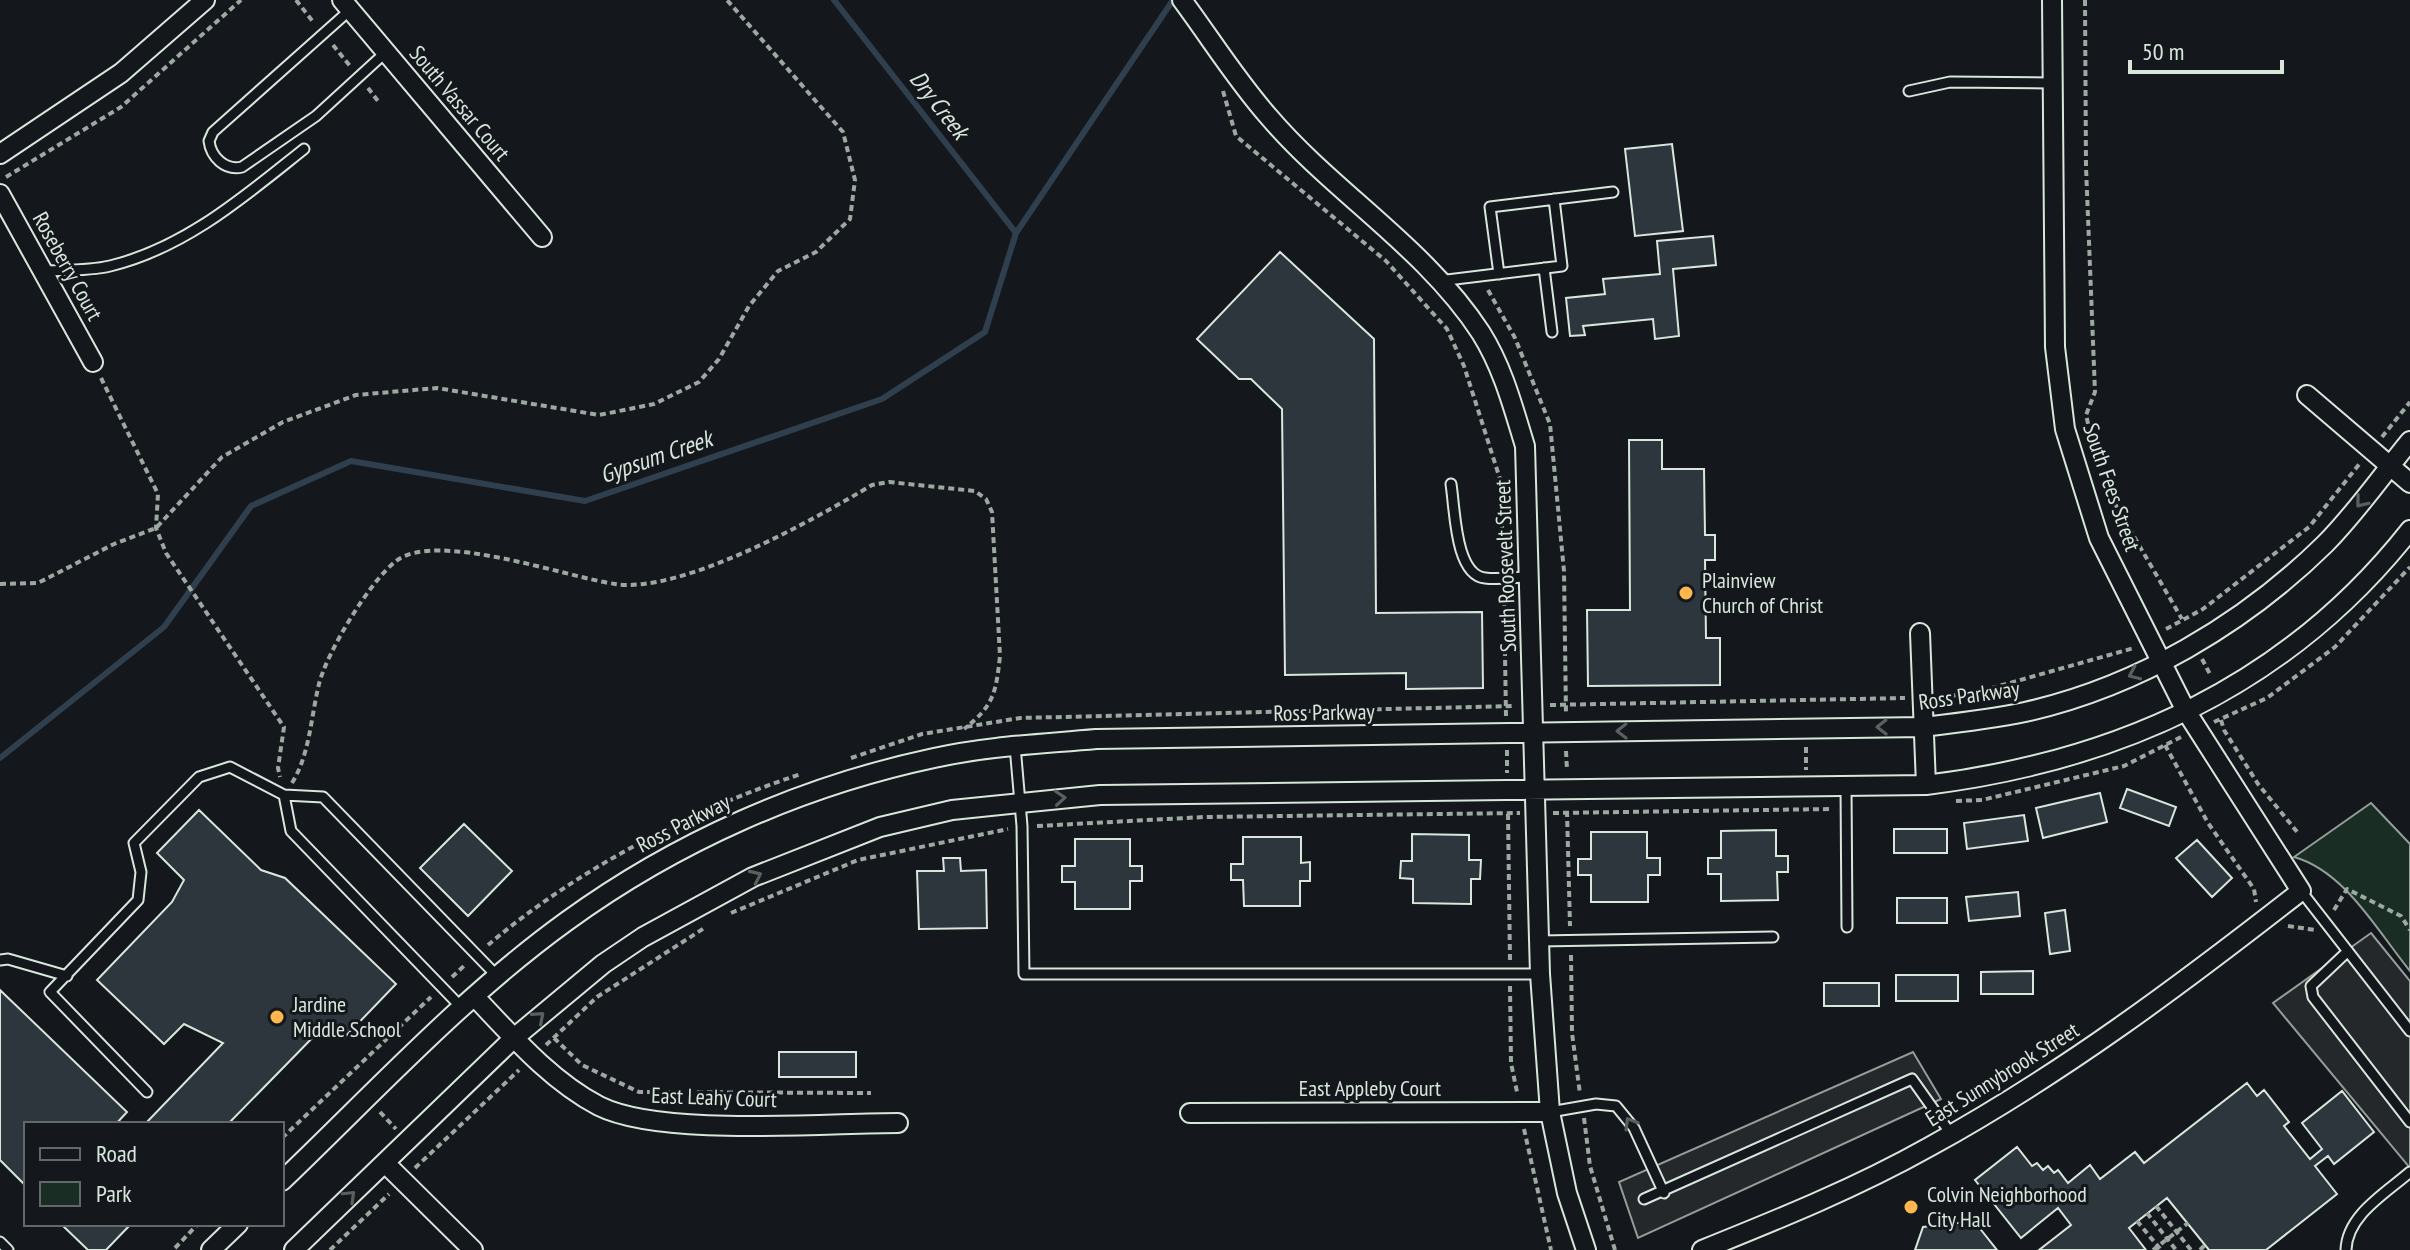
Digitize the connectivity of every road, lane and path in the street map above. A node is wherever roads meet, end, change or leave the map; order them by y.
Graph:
1 (205, 0) edge
2 (296, 0) edge
3 (727, 0) edge
4 (1182, 0) edge
5 (2052, 0) edge
6 (2085, 0) edge
7 (346, 5) edge
8 (323, 34) junction
9 (386, 52) junction
10 (1224, 70) junction
11 (360, 76) junction
12 (2053, 83) junction
13 (1909, 91) dead end
14 (378, 101) dead end
15 (304, 149) dead end
16 (0, 154) edge
17 (1613, 192) dead end
18 (0, 194) edge
19 (1554, 199) junction
20 (542, 237) dead end
21 (1544, 268) junction
22 (43, 271) junction
23 (1499, 274) junction
24 (1439, 281) junction
25 (1487, 288) dead end
26 (1552, 332) dead end
27 (93, 362) joint
28 (2307, 395) dead end
29 (2410, 441) edge
30 (2390, 465) junction
31 (2410, 483) edge
32 (1451, 484) dead end
33 (156, 528) junction
34 (2410, 530) edge
35 (2410, 567) edge
36 (1529, 577) junction
37 (1503, 578) junction
38 (0, 584) edge
39 (1920, 633) dead end
40 (2194, 643) junction
41 (2162, 661) junction
42 (2216, 695) junction
43 (2186, 711) junction
44 (2221, 719) junction
45 (1923, 727) junction
46 (1806, 728) junction
47 (2197, 730) junction
48 (1535, 732) junction
49 (1566, 732) junction
50 (1506, 733) junction
51 (1015, 746) junction
52 (966, 752) junction
53 (1926, 785) junction
54 (1846, 786) junction
55 (1806, 787) junction
56 (1507, 790) junction
57 (1537, 790) junction
58 (1567, 790) junction
59 (284, 795) junction
60 (1019, 801) junction
61 (1952, 802) dead end
62 (1846, 809) junction
63 (1508, 813) junction
64 (1538, 813) junction
65 (1567, 813) junction
66 (1022, 826) junction
67 (2298, 833) dead end
68 (2301, 891) junction
69 (719, 918) dead end
70 (707, 926) dead end
71 (1847, 927) dead end
72 (1773, 937) dead end
73 (1539, 941) junction
74 (1570, 941) junction
75 (2348, 951) junction
76 (0, 960) edge
77 (1510, 974) junction
78 (1540, 974) junction
79 (67, 976) junction
80 (498, 977) junction
81 (469, 1003) junction
82 (2410, 1031) edge
83 (514, 1038) junction
84 (554, 1038) junction
85 (534, 1056) junction
86 (147, 1092) dead end
87 (871, 1093) dead end
88 (366, 1099) junction
89 (1582, 1107) junction
90 (1521, 1112) junction
91 (1550, 1112) junction
92 (1190, 1113) dead end
93 (2410, 1122) edge
94 (898, 1123) dead end
95 (1951, 1134) junction
96 (408, 1141) junction
97 (385, 1163) junction
98 (2410, 1172) edge
99 (284, 1179) edge
100 (403, 1181) junction
101 (1664, 1193) junction
102 (1644, 1199) dead end
103 (2156, 1206) dead end
104 (2147, 1213) dead end
105 (2137, 1221) dead end
106 (2188, 1223) dead end
107 (196, 1226) edge
108 (236, 1226) edge
109 (2177, 1232) junction
110 (2167, 1239) junction
111 (0, 1242) edge
112 (2205, 1245) dead end
113 (175, 1249) edge
114 (2157, 1249) edge
115 (8, 1250) edge
116 (211, 1250) edge
117 (294, 1250) edge
118 (330, 1250) edge
119 (473, 1250) edge
120 (1551, 1250) edge
121 (1586, 1250) edge
122 (1615, 1250) edge
123 (1702, 1250) edge
124 (2176, 1250) edge
125 (2191, 1250) edge
126 (2200, 1250) edge
127 (2346, 1250) edge

1 - 16 street
2 - 8 path
3 - 33 path
4 - 10 street, South Roosevelt Street
5 - 12 street, South Fees Street
6 - 40 path
7 - 8 lane
7 - 9 street, South Vassar Court
8 - 11 path
8 - 11 lane
9 - 11 lane
9 - 20 street, South Vassar Court
10 - 24 street, South Roosevelt Street
10 - 37 path
11 - 14 path
12 - 13 lane
12 - 41 street, South Fees Street
15 - 22 lane
17 - 19 lane
18 - 22 street, Roseberry Court
19 - 21 lane
19 - 23 lane
21 - 23 lane
21 - 26 lane
22 - 27 street, Roseberry Court
23 - 24 lane
24 - 36 street, South Roosevelt Street
25 - 49 path
27 - 33 path
28 - 30 street
29 - 30 street, Ross Parkway
30 - 31 street
30 -> 40 street, Ross Parkway
32 - 37 lane
33 - 38 path
33 - 59 path
34 - 42 street
35 - 44 path
36 - 37 lane
36 - 48 street, South Roosevelt Street
37 - 50 path
39 - 45 street
40 - 41 street, Ross Parkway
40 - 42 path
41 - 43 street, South Fees Street
41 -> 45 street, Ross Parkway
42 - 43 street
42 - 44 path
43 - 47 street, South Fees Street
43 - 53 street
44 - 47 path
44 - 67 path
45 -> 46 street, Ross Parkway
45 - 53 street
46 -> 49 street, Ross Parkway
46 - 55 path
47 - 61 path
47 - 68 street, South Fees Street
48 - 49 street, Ross Parkway
48 - 50 street, Ross Parkway
48 - 57 street, South Roosevelt Street
49 - 58 path
50 - 51 street, Ross Parkway
50 - 56 path
51 - 52 street, Ross Parkway
51 - 60 lane
52 - 59 path
52 - 80 street, Ross Parkway
53 - 54 street
54 - 55 street
54 - 62 lane
55 - 58 street
56 - 57 street
60 -> 56 street
56 - 63 path
57 - 58 street
57 - 64 street, South Roosevelt Street
58 - 65 path
59 - 79 lane
59 - 80 lane
59 - 81 lane
60 - 66 lane
83 -> 60 street
62 - 65 path
62 - 71 lane
63 - 64 path
63 - 66 path
63 - 77 path
64 - 65 path
64 - 73 street, South Roosevelt Street
65 - 74 path
66 - 69 path
66 - 77 lane
68 - 75 lane
68 - 95 street, East Sunnybrook Street
70 - 84 path
72 - 74 lane
73 - 74 lane
73 - 78 street, South Roosevelt Street
74 - 89 path
75 - 82 lane
75 - 93 lane
76 - 79 lane
77 - 78 lane
77 - 90 path
78 - 91 street, South Roosevelt Street
79 - 86 lane
80 - 81 street, Ross Parkway
81 - 83 street, East Leahy Court
81 - 88 street, Ross Parkway
83 - 85 street, East Leahy Court
83 - 96 street
84 - 85 path
84 - 87 path
85 - 94 street, East Leahy Court
85 - 100 path
88 - 96 path
88 - 99 street, Ross Parkway
89 - 91 lane
101 -> 89 lane
89 - 122 path
90 - 91 street, East Appleby Court
90 - 92 street, East Appleby Court
90 - 120 path
91 - 121 street, South Roosevelt Street
95 - 101 lane
95 - 123 street, East Sunnybrook Street
96 - 97 street
97 - 100 street
117 -> 97 street
98 - 127 lane
100 - 118 path
100 - 119 street
101 - 102 lane
103 - 109 path
104 - 110 path
105 - 114 path
106 - 109 path
107 - 113 path
108 - 116 street
109 - 110 path
109 - 125 path
110 - 114 path
110 - 124 path
111 - 115 lane
112 - 126 path

